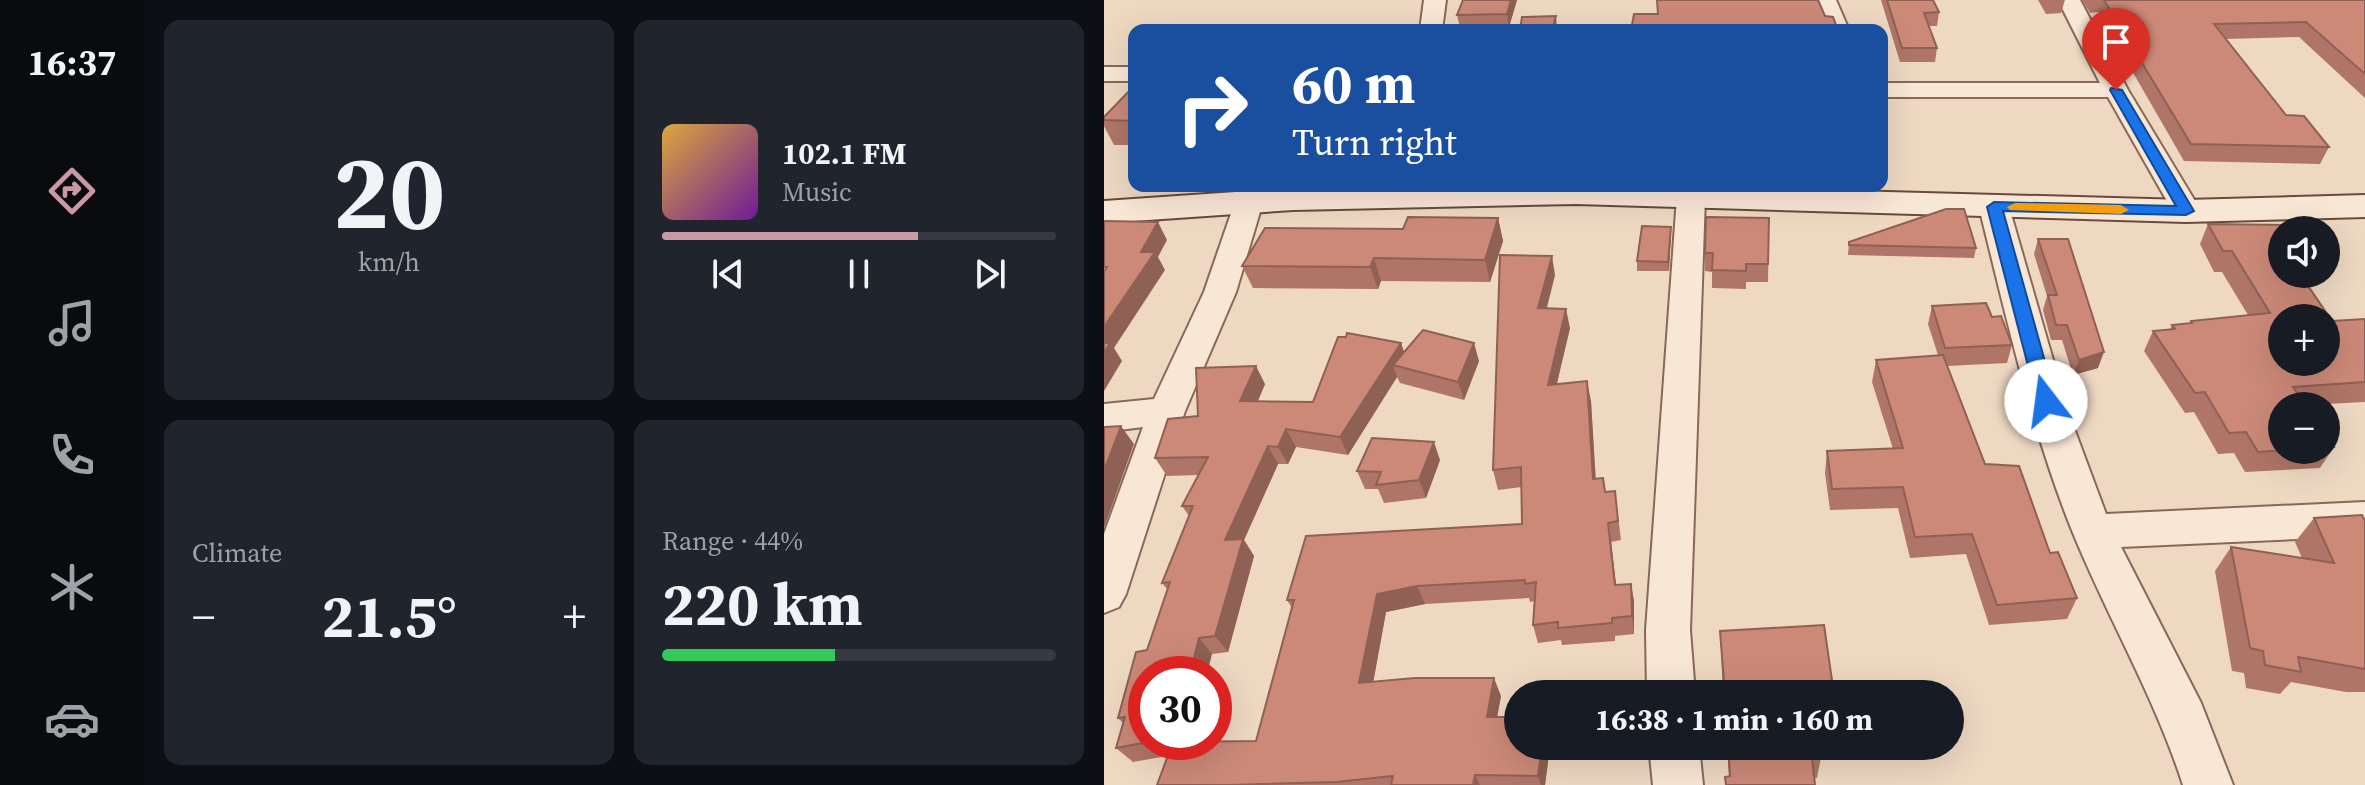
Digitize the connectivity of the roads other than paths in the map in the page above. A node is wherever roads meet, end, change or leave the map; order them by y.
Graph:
1 (1435, 0) edge
2 (1825, 0) edge
3 (2069, 0) edge
4 (1432, 24) edge
5 (1835, 24) edge
6 (1104, 74) edge
7 (1128, 74) edge
8 (1888, 90) edge
9 (2116, 90) junction
10 (1691, 197) junction
11 (1249, 202) junction
12 (2365, 206) edge
13 (1994, 207) junction
14 (2186, 211) junction
15 (1104, 212) edge
16 (1167, 411) junction
17 (1104, 418) edge
18 (2365, 519) edge
19 (2093, 531) junction
20 (1104, 594) edge
21 (1670, 680) edge
22 (1675, 760) edge
23 (1678, 785) edge
24 (2208, 785) edge

1 - 4 street
2 - 5 street
3 - 9 street
6 - 7 street
8 - 9 street
9 - 14 street
10 - 11 street
10 - 13 street
10 - 21 street
11 - 15 street
11 - 16 street
12 - 14 street
13 - 14 street
13 - 19 street
16 - 17 street
16 - 20 street
18 - 19 street
19 - 24 street
22 - 23 street

